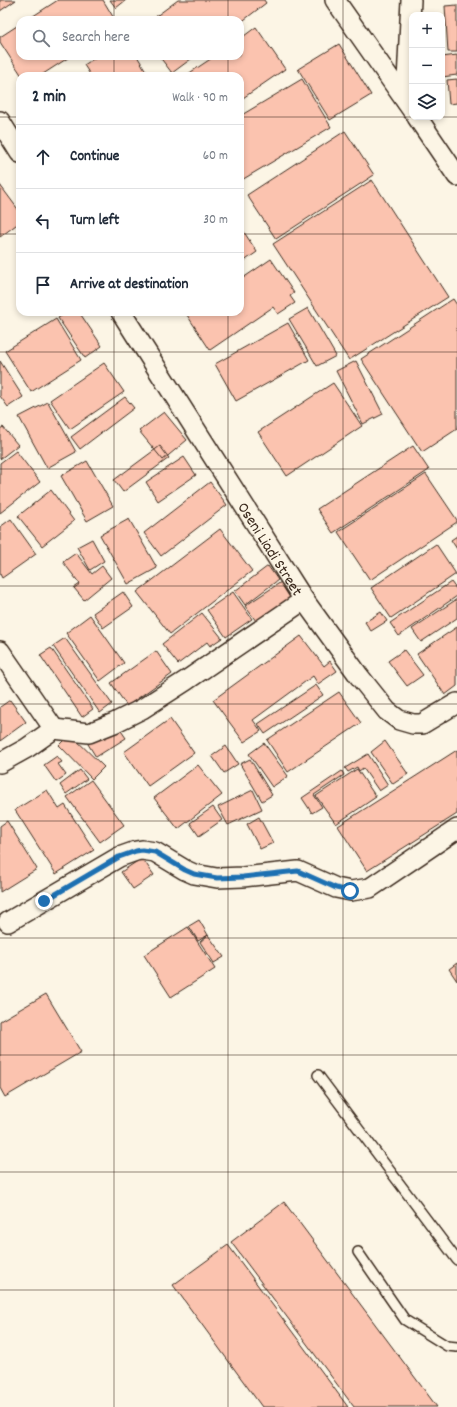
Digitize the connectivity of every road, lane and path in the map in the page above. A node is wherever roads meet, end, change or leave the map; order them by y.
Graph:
1 (335, 0) edge
2 (411, 0) edge
3 (409, 84) edge
4 (409, 105) edge
5 (419, 120) edge
6 (0, 121) edge
7 (16, 146) edge
8 (457, 176) edge
9 (124, 316) edge
10 (304, 600) junction
11 (0, 651) edge
12 (457, 703) edge
13 (54, 729) junction
14 (0, 763) edge
15 (457, 829) edge
16 (8, 922) dead end
17 (318, 1075) dead end
18 (358, 1252) dead end
19 (457, 1260) edge
20 (457, 1346) edge

1 - 4 street
2 - 3 street
5 - 8 street
6 - 7 street
9 - 10 street, Oseni Liadi Street
10 - 12 street, Oseni Liadi Street
10 - 13 street
11 - 13 street
13 - 14 street
15 - 16 street
17 - 19 lane
18 - 20 lane

